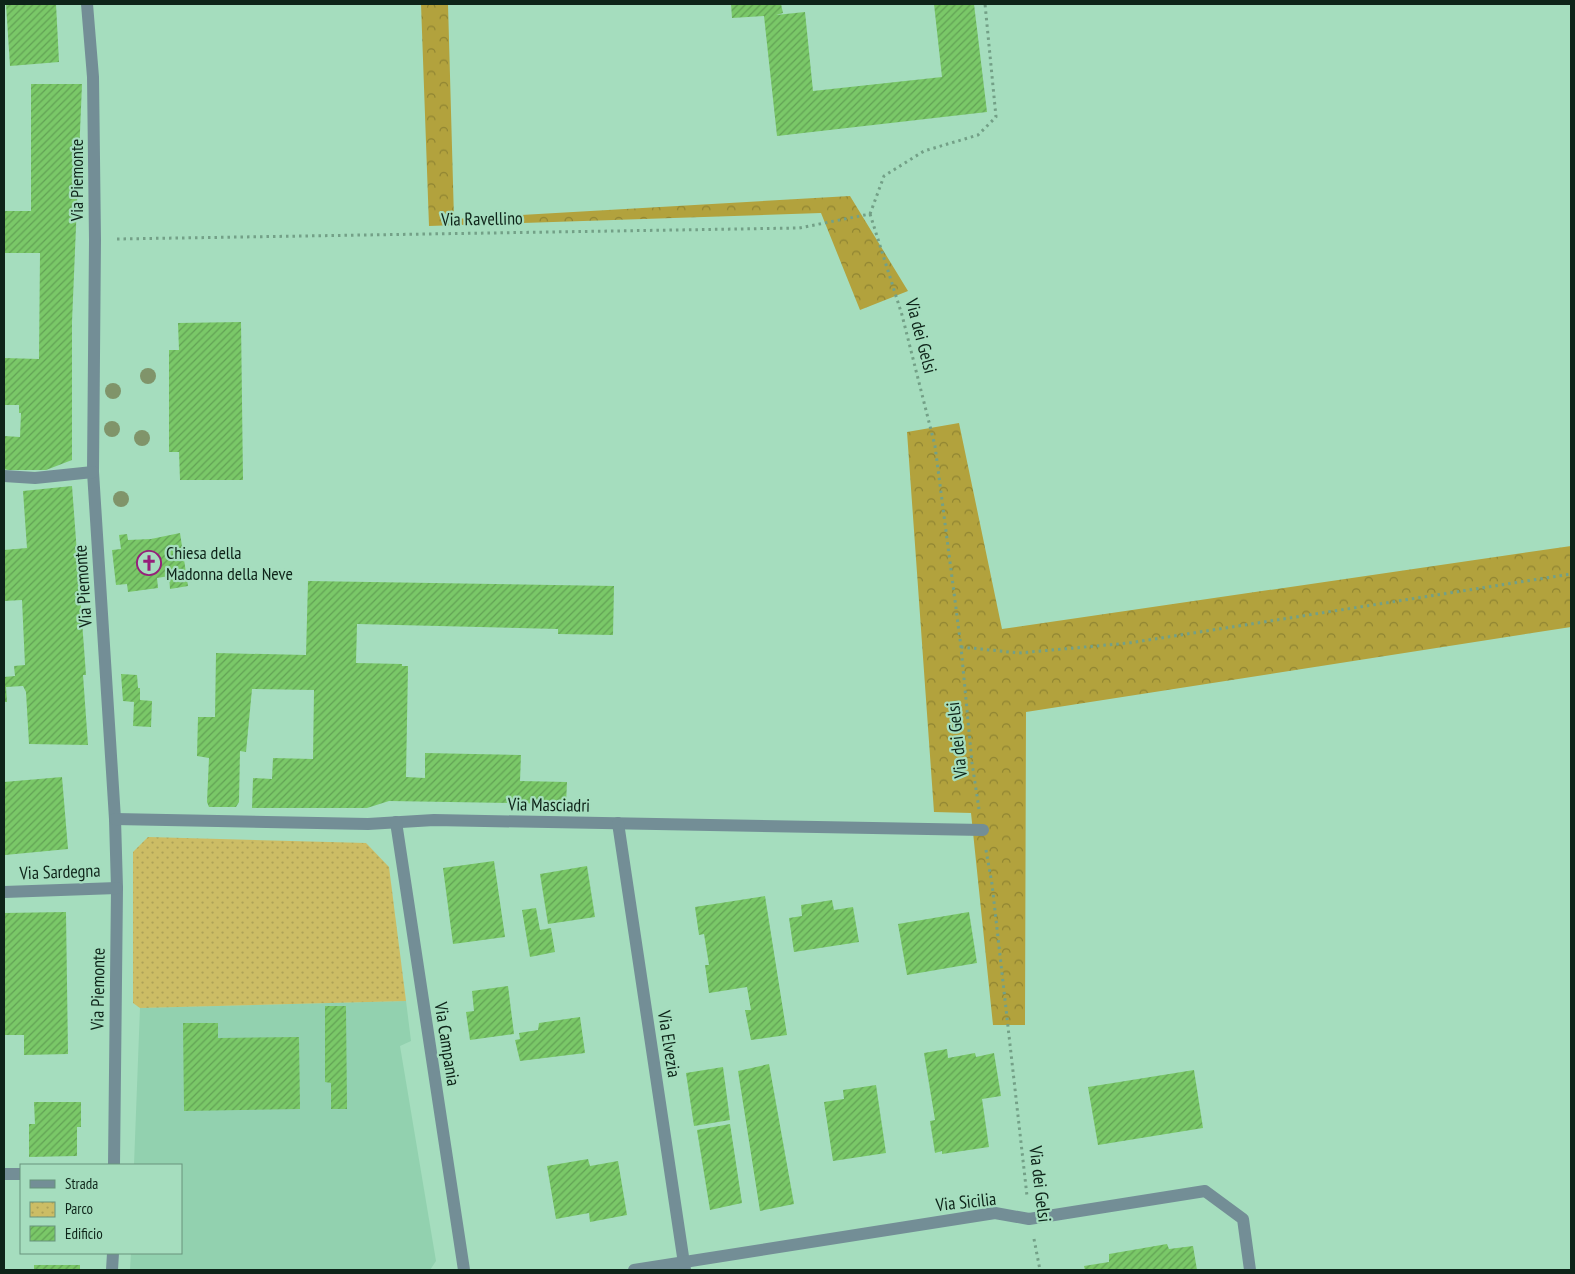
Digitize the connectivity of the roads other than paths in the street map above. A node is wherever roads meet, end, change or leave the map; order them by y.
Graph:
1 (87, 4) edge
2 (93, 472) junction
3 (4, 476) edge
4 (115, 819) junction
5 (396, 822) junction
6 (618, 823) junction
7 (983, 830) road end
8 (117, 888) junction
9 (4, 892) edge
10 (114, 1164) edge
11 (4, 1174) edge
12 (20, 1174) edge
13 (112, 1254) edge
14 (685, 1266) edge
15 (112, 1270) edge
16 (464, 1270) edge
17 (634, 1270) edge
18 (1250, 1270) edge

1 - 2 street, Via Piemonte
2 - 3 street
2 - 4 street, Via Piemonte
4 - 5 street, Via Masciadri
4 - 8 street, Via Piemonte
5 - 6 street, Via Masciadri
5 - 16 street, Via Campania
6 - 7 street, Via Masciadri
6 - 14 street, Via Elvezia
8 - 9 street, Via Sardegna
8 - 10 street, Via Piemonte
11 - 12 street
13 - 15 street
14 - 17 street, Via Sicilia
14 - 18 street, Via Sicilia

